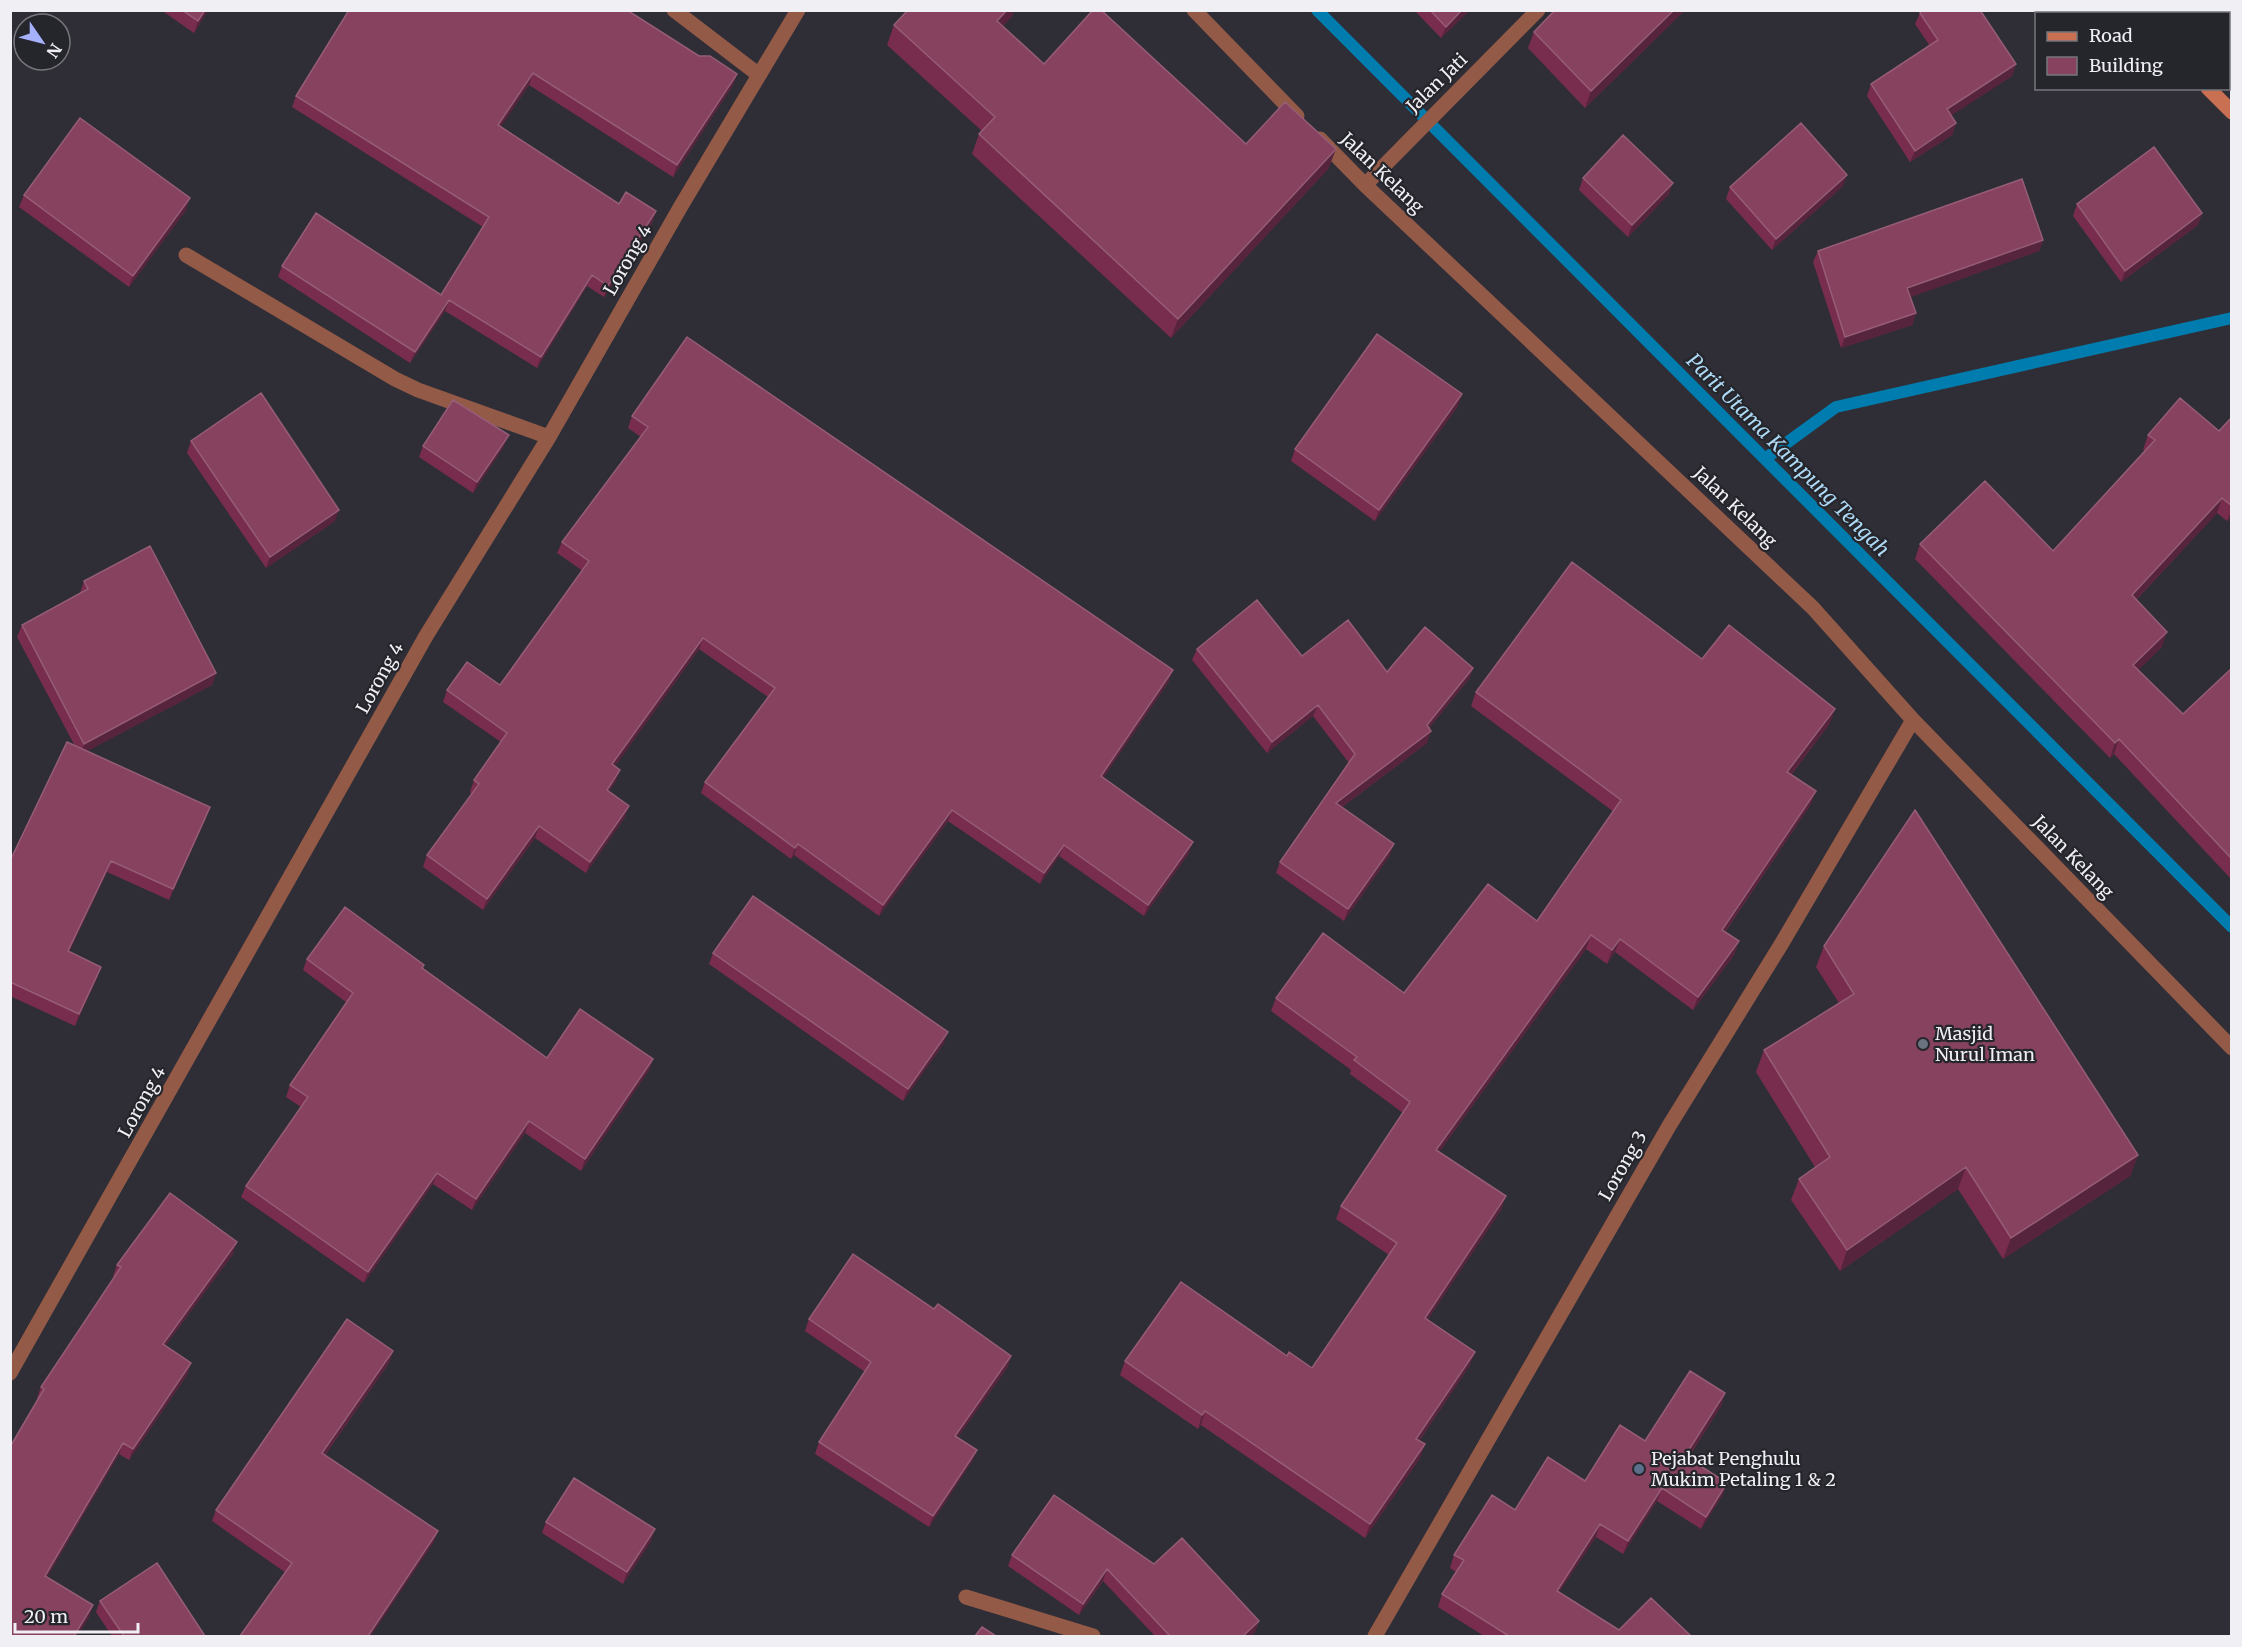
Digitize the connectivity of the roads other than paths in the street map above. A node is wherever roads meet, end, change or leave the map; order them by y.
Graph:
1 (675, 10) edge
2 (798, 10) edge
3 (1194, 10) edge
4 (1538, 10) edge
5 (759, 75) junction
6 (2210, 90) edge
7 (2232, 112) edge
8 (1365, 185) junction
9 (186, 255) dead end
10 (549, 437) junction
11 (1913, 720) junction
12 (2232, 1048) edge
13 (10, 1373) edge
14 (966, 1597) dead end
15 (1094, 1636) edge
16 (1375, 1636) edge

1 - 5 street
2 - 5 street, Lorong 4
3 - 8 street, Jalan Kelang
4 - 8 street, Jalan Jati
5 - 10 street, Lorong 4
6 - 7 street
8 - 11 street, Jalan Kelang
9 - 10 street
10 - 13 street, Lorong 4
11 - 12 street, Jalan Kelang
11 - 16 street, Lorong 3
14 - 15 street

